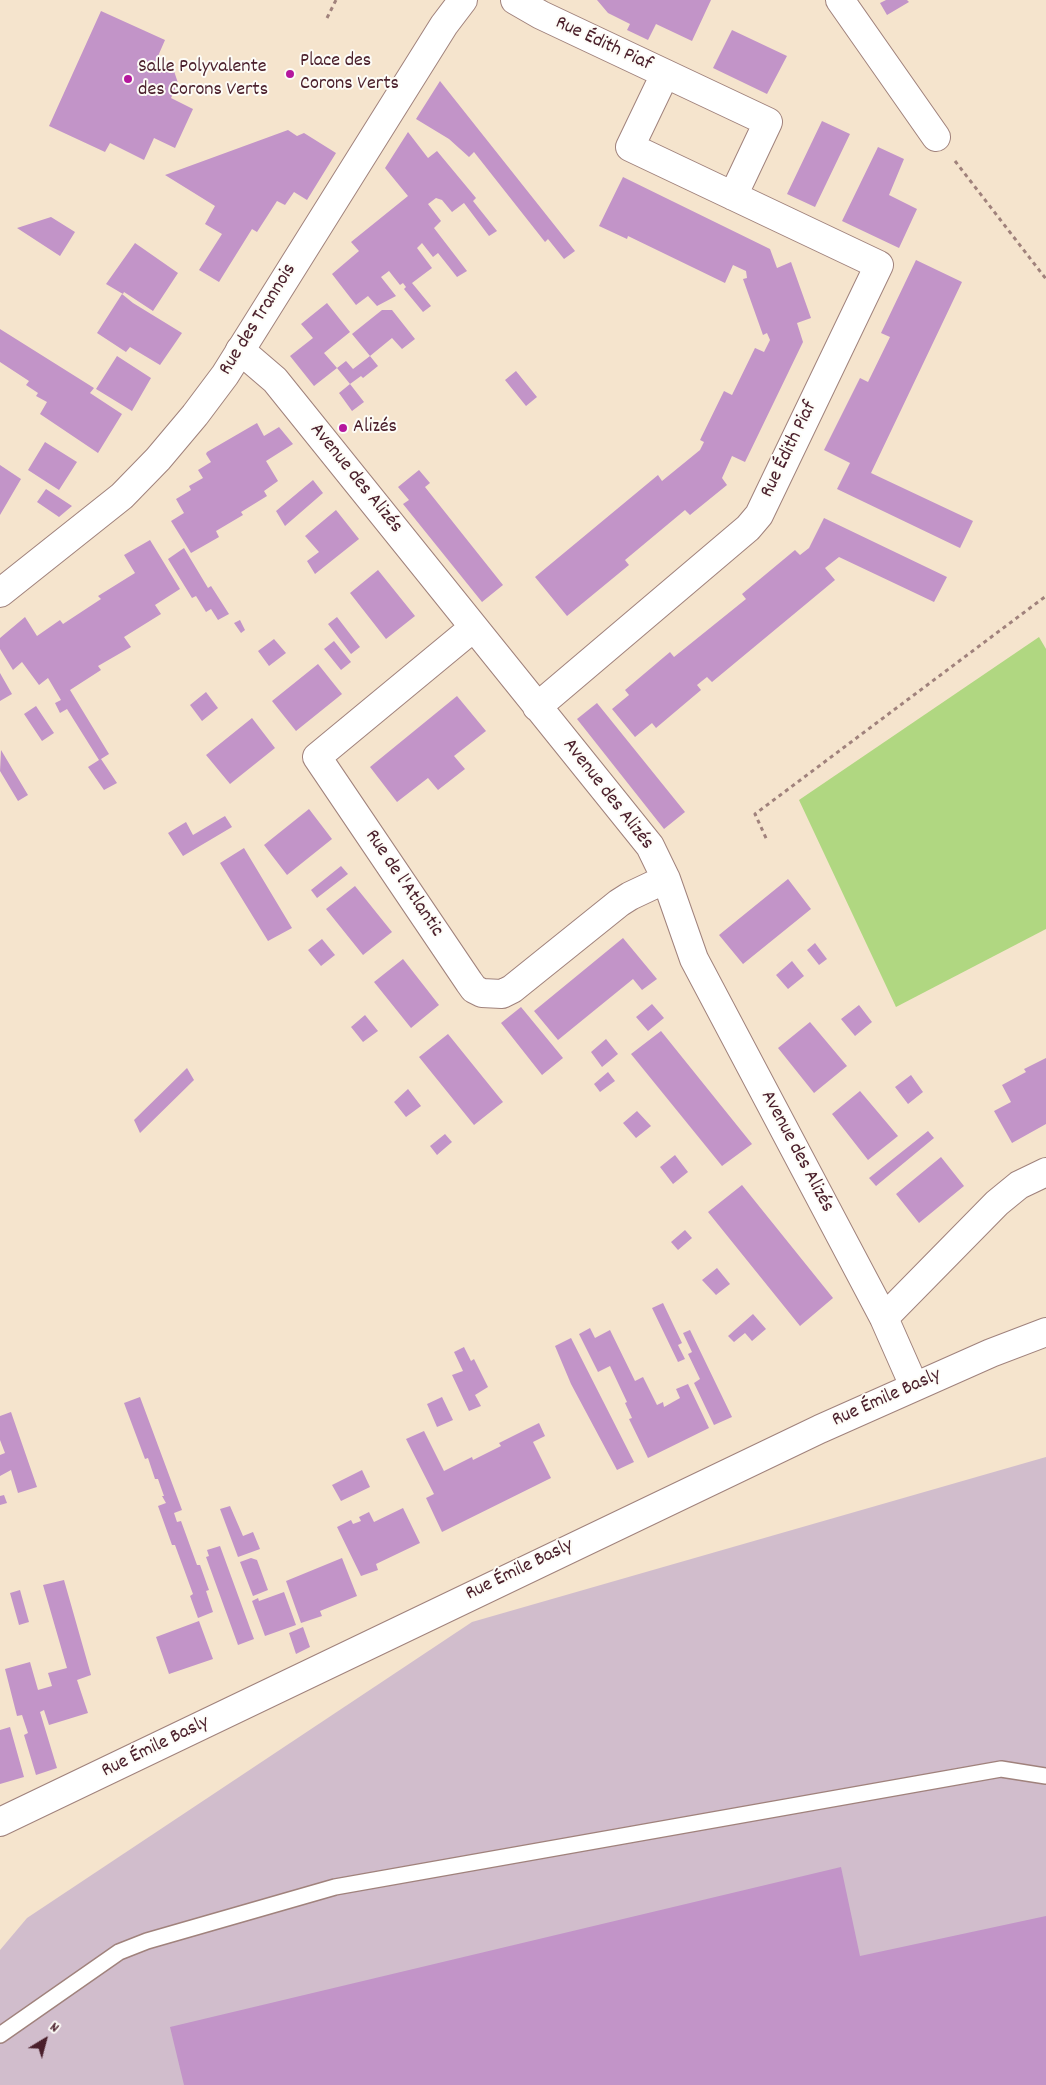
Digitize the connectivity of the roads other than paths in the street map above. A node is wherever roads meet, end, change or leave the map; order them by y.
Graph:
1 (463, 0) edge
2 (515, 0) edge
3 (840, 0) edge
4 (665, 74) junction
5 (936, 137) road end
6 (733, 196) junction
7 (240, 350) junction
8 (0, 593) edge
9 (473, 628) junction
10 (536, 706) junction
11 (666, 879) junction
12 (1046, 1172) edge
13 (884, 1318) junction
14 (1046, 1332) edge
15 (914, 1386) junction
16 (1046, 1776) edge
17 (0, 1822) edge
18 (0, 2035) edge

1 - 7 street, Rue des Trannois
2 - 4 street, Rue Édith Piaf
3 - 5 street
4 - 6 street, Rue Édith Piaf
4 - 6 street, Rue Édith Piaf
6 - 10 street, Rue Édith Piaf
7 - 8 street, Rue des Trannois
7 - 9 street, Avenue des Alizés
9 - 10 street, Avenue des Alizés
9 - 11 street, Rue de l'Atlantic
10 - 11 street, Avenue des Alizés
11 - 13 street, Avenue des Alizés
12 - 13 street
13 - 15 street, Avenue des Alizés
14 - 15 street, Rue Émile Basly
15 - 17 street, Rue Émile Basly
16 - 18 lane

